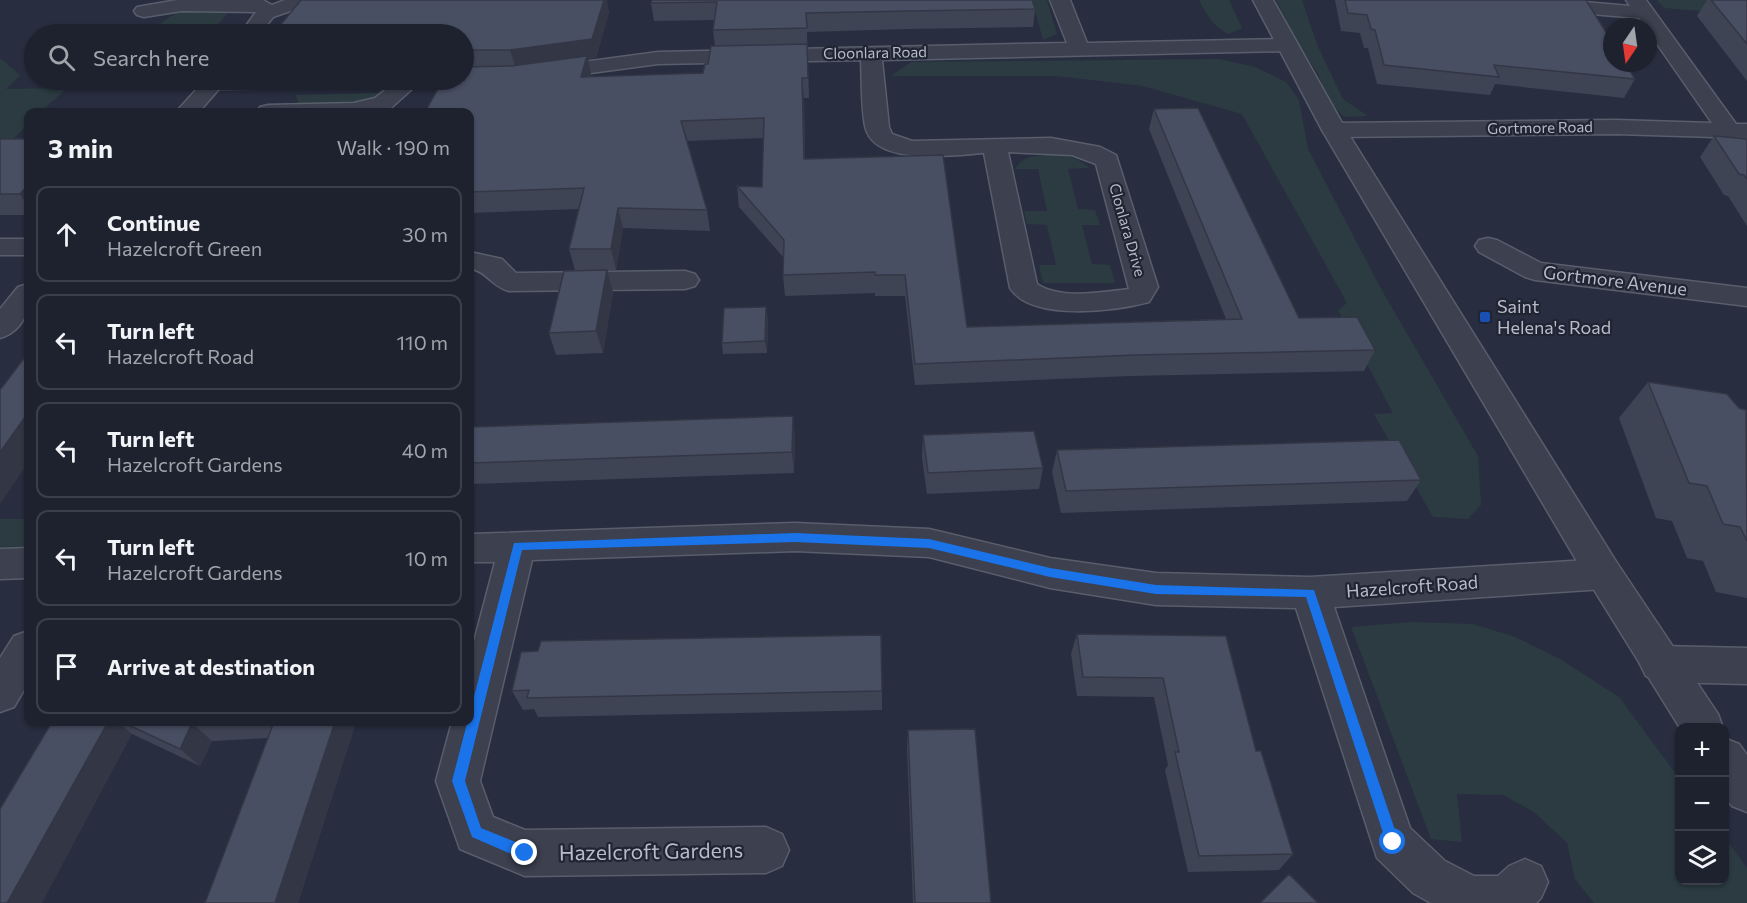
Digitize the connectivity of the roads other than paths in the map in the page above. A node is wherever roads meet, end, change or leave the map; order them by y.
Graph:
1 (304, 0) edge
2 (1060, 0) edge
3 (1263, 0) edge
4 (1494, 0) edge
5 (1641, 7) edge
6 (144, 11) dead end
7 (266, 13) junction
8 (258, 24) edge
9 (1288, 45) junction
10 (1078, 48) junction
11 (871, 53) junction
12 (474, 78) edge
13 (207, 90) edge
14 (399, 90) edge
15 (191, 108) edge
16 (362, 108) edge
17 (1334, 130) junction
18 (1737, 130) edge
19 (995, 147) junction
20 (1488, 246) dead end
21 (24, 247) edge
22 (0, 248) edge
23 (474, 261) edge
24 (685, 280) dead end
25 (1747, 297) edge
26 (24, 298) edge
27 (0, 328) edge
28 (517, 546) junction
29 (474, 548) edge
30 (24, 563) edge
31 (0, 564) edge
32 (1604, 574) junction
33 (1310, 593) junction
34 (24, 655) edge
35 (1660, 664) junction
36 (1747, 666) edge
37 (0, 694) edge
38 (474, 720) edge
39 (1700, 723) edge
40 (473, 726) edge
41 (1729, 764) edge
42 (1747, 791) edge
43 (766, 850) dead end
44 (1525, 882) dead end

1 - 7 street
2 - 10 street
3 - 9 street
4 - 5 street
5 - 18 street
6 - 7 street
7 - 8 street
9 - 10 street, Cloonlara Road
9 - 17 street
10 - 11 street, Cloonlara Road
11 - 12 street, Cloonlara Road
11 - 19 street, Clonlara Drive
13 - 15 street
14 - 16 street
17 - 18 street, Gortmore Road
17 - 32 street
19 - 19 street, Clonlara Drive
20 - 25 street, Gortmore Avenue
21 - 22 street
23 - 24 street
26 - 27 street
28 - 29 street, Hazelcroft Road
28 - 33 street, Hazelcroft Road
28 - 38 street, Hazelcroft Gardens
30 - 31 street
32 - 33 street, Hazelcroft Road
32 - 35 street
33 - 44 street
34 - 37 street
35 - 36 street
35 - 39 street
40 - 43 street, Hazelcroft Gardens
41 - 42 street

